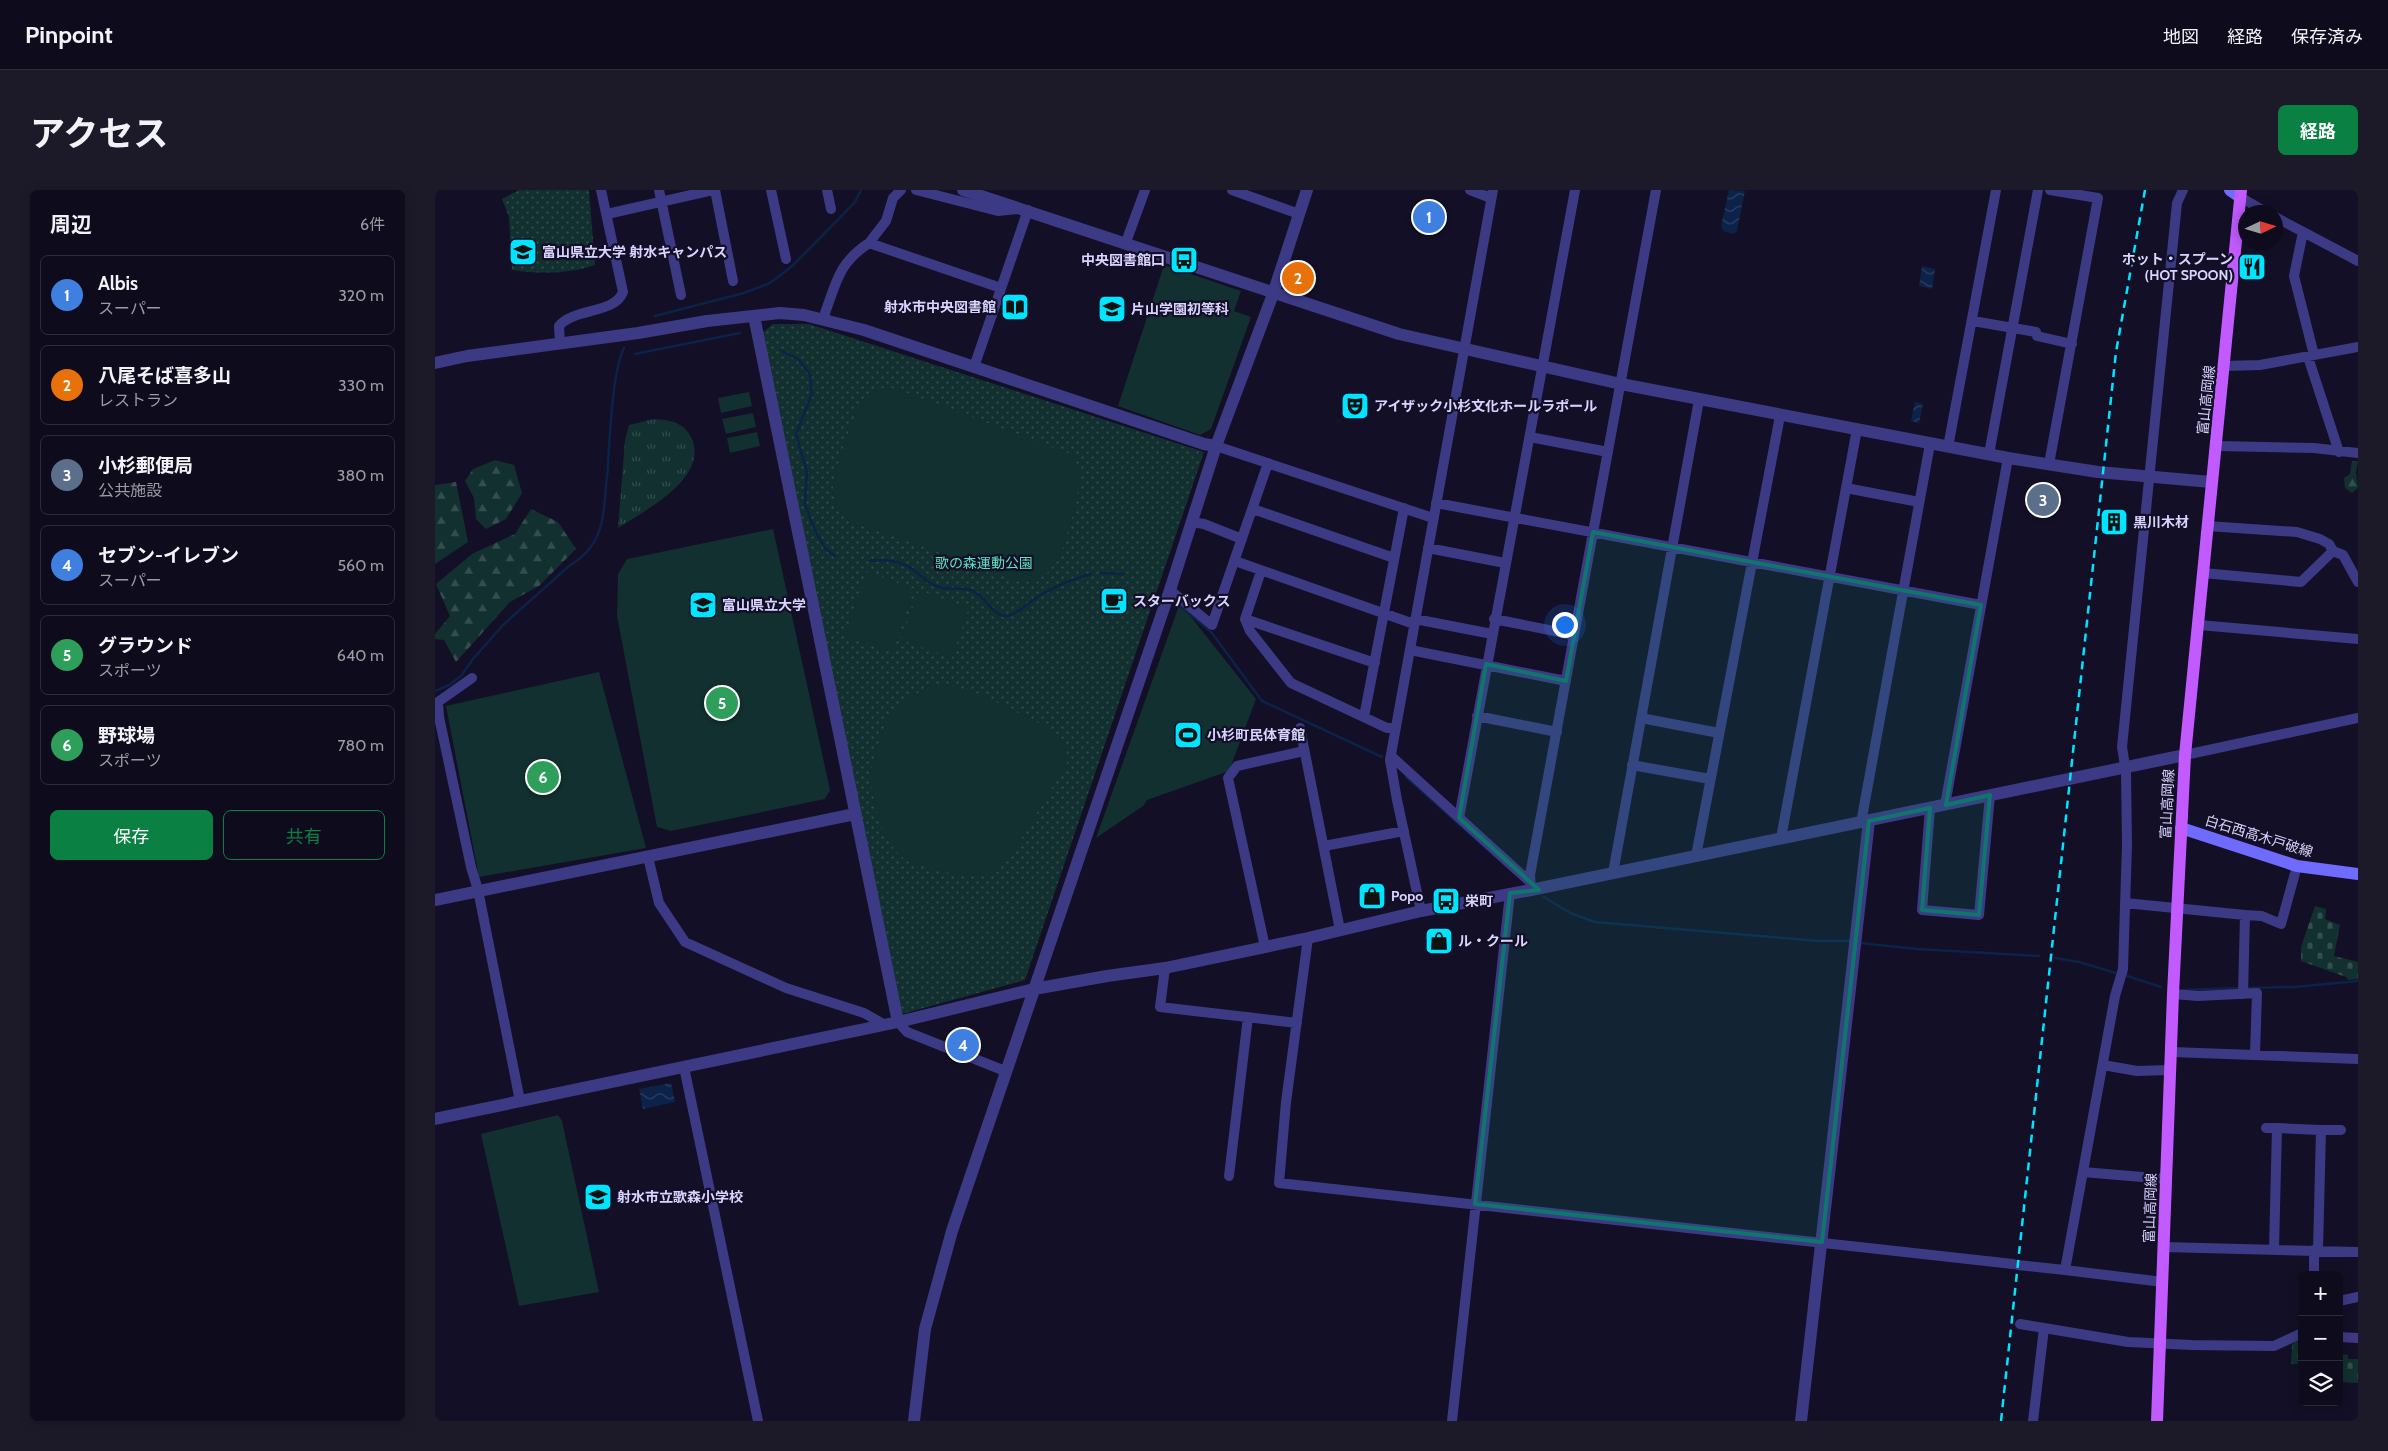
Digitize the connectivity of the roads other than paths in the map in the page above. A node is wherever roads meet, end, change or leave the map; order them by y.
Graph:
1 (601, 190) edge
2 (659, 190) edge
3 (714, 190) edge
4 (771, 190) edge
5 (827, 190) edge
6 (901, 190) edge
7 (916, 190) edge
8 (963, 190) edge
9 (1145, 190) edge
10 (1232, 190) edge
11 (1307, 190) edge
12 (1470, 190) edge
13 (1575, 190) edge
14 (1656, 190) edge
15 (1996, 190) edge
16 (2038, 190) edge
17 (2050, 190) edge
18 (2183, 190) edge
19 (2237, 192) edge
20 (1492, 194) edge
21 (662, 202) junction
22 (2256, 205) edge
23 (831, 209) dead end
24 (1024, 209) junction
25 (607, 214) junction
26 (1299, 214) junction
27 (2283, 221) edge
28 (2303, 232) junction
29 (1126, 242) junction
30 (869, 243) junction
31 (786, 259) dead end
32 (2358, 261) edge
33 (733, 281) dead end
34 (1001, 288) junction
35 (1273, 294) junction
36 (681, 295) dead end
37 (754, 316) junction
38 (825, 319) junction
39 (1973, 321) junction
40 (2013, 327) junction
41 (560, 343) junction
42 (2072, 344) junction
43 (2358, 347) edge
44 (1465, 350) junction
45 (2311, 356) junction
46 (435, 363) edge
47 (2225, 366) junction
48 (974, 367) junction
49 (1542, 367) junction
50 (1621, 384) junction
51 (1699, 400) junction
52 (1780, 416) junction
53 (1857, 429) junction
54 (1530, 437) junction
55 (1930, 444) junction
56 (1217, 446) junction
57 (2217, 446) junction
58 (1948, 447) junction
59 (1608, 452) junction
60 (2339, 452) junction
61 (2358, 453) edge
62 (1989, 454) junction
63 (2008, 458) junction
64 (1268, 463) junction
65 (2049, 464) junction
66 (2150, 476) junction
67 (2211, 482) junction
68 (1846, 488) junction
69 (1919, 502) junction
70 (1436, 504) junction
71 (1404, 508) junction
72 (1253, 509) junction
73 (1514, 517) junction
74 (1433, 518) junction
75 (1191, 522) junction
76 (2207, 526) junction
77 (1593, 532) junction
78 (1243, 539) junction
79 (1672, 547) junction
80 (1428, 548) junction
81 (2333, 551) junction
82 (1394, 558) junction
83 (1235, 561) junction
84 (1751, 562) junction
85 (1505, 563) junction
86 (1261, 572) junction
87 (2203, 573) junction
88 (1829, 576) junction
89 (2358, 582) edge
90 (1170, 590) junction
91 (1903, 590) junction
92 (1981, 605) junction
93 (1383, 614) junction
94 (1245, 619) junction
95 (1495, 619) junction
96 (1415, 621) junction
97 (2199, 625) junction
98 (1492, 634) junction
99 (1574, 635) junction
100 (2358, 639) edge
101 (1410, 650) junction
102 (1375, 663) junction
103 (1486, 664) junction
104 (472, 678) dead end
105 (1566, 681) junction
106 (1477, 716) junction
107 (1364, 717) junction
108 (1641, 718) junction
109 (2358, 718) edge
110 (1300, 728) dead end
111 (1396, 728) junction
112 (1557, 732) junction
113 (1719, 733) junction
114 (1304, 751) junction
115 (2185, 755) junction
116 (1391, 756) junction
117 (1633, 765) junction
118 (2125, 768) junction
119 (1710, 780) junction
120 (1990, 795) junction
121 (1945, 805) junction
122 (1929, 808) junction
123 (855, 814) junction
124 (1459, 818) junction
125 (1865, 822) junction
126 (2181, 828) junction
127 (1404, 831) junction
128 (1781, 838) junction
129 (1324, 846) junction
130 (1697, 856) junction
131 (648, 857) junction
132 (2297, 866) junction
133 (1613, 873) junction
134 (2358, 874) edge
135 (1531, 886) junction
136 (478, 890) junction
137 (1510, 893) junction
138 (435, 900) edge
139 (2125, 903) junction
140 (2177, 908) junction
141 (1421, 911) junction
142 (2245, 915) junction
143 (1341, 930) junction
144 (1308, 938) junction
145 (1265, 948) junction
146 (1165, 968) junction
147 (1034, 989) junction
148 (2173, 994) junction
149 (2243, 994) junction
150 (1248, 1017) junction
151 (891, 1023) junction
152 (1297, 1023) junction
153 (2172, 1052) junction
154 (2255, 1054) junction
155 (2358, 1059) edge
156 (2103, 1065) junction
157 (684, 1067) junction
158 (2170, 1070) junction
159 (1005, 1071) junction
160 (519, 1102) junction
161 (435, 1119) edge
162 (2321, 1130) junction
163 (2341, 1130) dead end
164 (2083, 1172) junction
165 (1229, 1176) dead end
166 (2166, 1179) junction
167 (1475, 1204) junction
168 (1822, 1242) junction
169 (2164, 1247) junction
170 (2274, 1249) junction
171 (2316, 1250) junction
172 (2358, 1252) edge
173 (2065, 1270) junction
174 (2314, 1271) edge
175 (2163, 1282) junction
176 (2358, 1297) edge
177 (2343, 1301) edge
178 (2020, 1324) dead end
179 (2044, 1328) junction
180 (2298, 1335) edge
181 (2343, 1337) edge
182 (2358, 1338) edge
183 (2161, 1343) junction
184 (758, 1421) edge
185 (914, 1421) edge
186 (1453, 1421) edge
187 (1801, 1421) edge
188 (2033, 1421) edge
189 (2157, 1421) edge

1 - 25 street
2 - 21 street
3 - 21 street
3 - 33 street
4 - 31 street
5 - 23 street
6 - 30 street
7 - 24 street
8 - 24 street
9 - 29 street
10 - 26 street
11 - 26 street
12 - 20 street
13 - 49 street
14 - 50 street
15 - 39 street
16 - 40 street
17 - 42 street
18 - 66 street
19 - 22 street
19 - 47 main road, 富山高岡線
20 - 44 street
21 - 25 street
21 - 36 street
24 - 29 street
24 - 34 street
25 - 41 street
26 - 35 street
27 - 28 street
28 - 32 street
28 - 45 street
29 - 35 street
30 - 34 street
30 - 38 street
34 - 48 street
35 - 44 street
35 - 56 street
37 - 38 street
37 - 41 street
37 - 123 street
38 - 48 street
39 - 40 street
39 - 58 street
40 - 42 street
40 - 62 street
41 - 46 street
42 - 65 street
43 - 45 street
44 - 49 street
44 - 70 street
45 - 47 street
45 - 60 street
47 - 57 main road, 富山高岡線
48 - 56 street
49 - 50 street
49 - 54 street
50 - 51 street
50 - 59 street
51 - 52 street
51 - 79 street
52 - 53 street
52 - 84 street
53 - 55 street
53 - 68 street
54 - 59 street
54 - 73 street
55 - 58 street
55 - 69 street
56 - 64 street
56 - 75 street
57 - 60 street
57 - 67 main road, 富山高岡線
58 - 62 street
59 - 77 street
60 - 61 street
62 - 63 street
63 - 65 street
63 - 92 street
64 - 71 street
64 - 72 street
65 - 66 street
66 - 67 street
66 - 118 street
67 - 76 main road, 富山高岡線
68 - 69 street
68 - 88 street
69 - 91 street
70 - 73 street
70 - 74 street
71 - 74 street
71 - 82 street
72 - 78 street
72 - 82 street
73 - 77 street
73 - 85 street
74 - 80 street
75 - 78 street
75 - 90 street
76 - 81 street
76 - 87 main road, 富山高岡線
77 - 79 street
77 - 99 street
78 - 83 street
79 - 84 street
79 - 108 street
80 - 85 street
80 - 96 street
81 - 87 street
81 - 89 street
82 - 93 street
83 - 86 street
83 - 90 street
84 - 88 street
84 - 113 street
85 - 95 street
86 - 93 street
86 - 94 street
87 - 97 main road, 富山高岡線
88 - 91 street
88 - 128 street
90 - 147 street
91 - 92 street
91 - 125 street
92 - 121 street
93 - 96 street
93 - 102 street
94 - 102 street
94 - 107 street
95 - 98 street
95 - 99 street
96 - 98 street
96 - 101 street
97 - 100 street
97 - 115 main road, 富山高岡線
98 - 103 street
99 - 105 street
101 - 103 street
101 - 111 street
102 - 107 street
103 - 105 street
103 - 106 street
104 - 136 street
105 - 112 street
106 - 112 street
106 - 124 street
107 - 111 street
108 - 113 street
108 - 117 street
109 - 115 street
110 - 114 street
111 - 116 street
112 - 135 street
113 - 119 street
114 - 129 street
114 - 145 street
115 - 118 street
115 - 126 main road, 富山高岡線
116 - 124 street
116 - 127 street
117 - 119 street
117 - 133 street
118 - 120 street
118 - 139 street
119 - 130 street
120 - 121 street
120 - 122 street
121 - 122 street
122 - 125 street
123 - 131 street
123 - 151 street
124 - 135 street
125 - 128 street
125 - 168 street
126 - 132 main road, 白石西高木戸破線
126 - 140 main road, 富山高岡線
127 - 129 street
127 - 141 street
128 - 130 street
129 - 143 street
130 - 133 street
131 - 136 street
131 - 151 street
132 - 134 main road, 白石西高木戸破線
132 - 142 street
133 - 135 street
135 - 137 street
136 - 138 street
136 - 160 street
137 - 141 street
137 - 167 street
139 - 140 street
139 - 156 street
140 - 142 street
140 - 148 main road, 富山高岡線
141 - 143 street
142 - 149 street
143 - 144 street
144 - 145 street
144 - 152 street
145 - 146 street
146 - 147 street
146 - 150 street
147 - 151 street
147 - 159 street
148 - 149 street
148 - 153 main road, 富山高岡線
149 - 154 street
150 - 152 street
150 - 165 street
151 - 157 street
151 - 159 street
152 - 167 street
153 - 154 street
153 - 158 main road, 富山高岡線
154 - 155 street
156 - 158 street
156 - 164 street
157 - 160 street
157 - 184 street
158 - 166 main road, 富山高岡線
159 - 185 street
160 - 161 street
162 - 163 street
162 - 170 street
162 - 171 street
164 - 166 street
164 - 173 street
166 - 169 main road, 富山高岡線
167 - 168 street
167 - 186 street
168 - 173 street
168 - 187 street
169 - 170 street
169 - 175 main road, 富山高岡線
170 - 171 street
171 - 172 street
171 - 174 street
173 - 175 street
175 - 183 main road, 富山高岡線
176 - 177 street
178 - 179 street
179 - 183 street
179 - 188 street
180 - 183 street
181 - 182 street
183 - 189 main road, 富山高岡線

